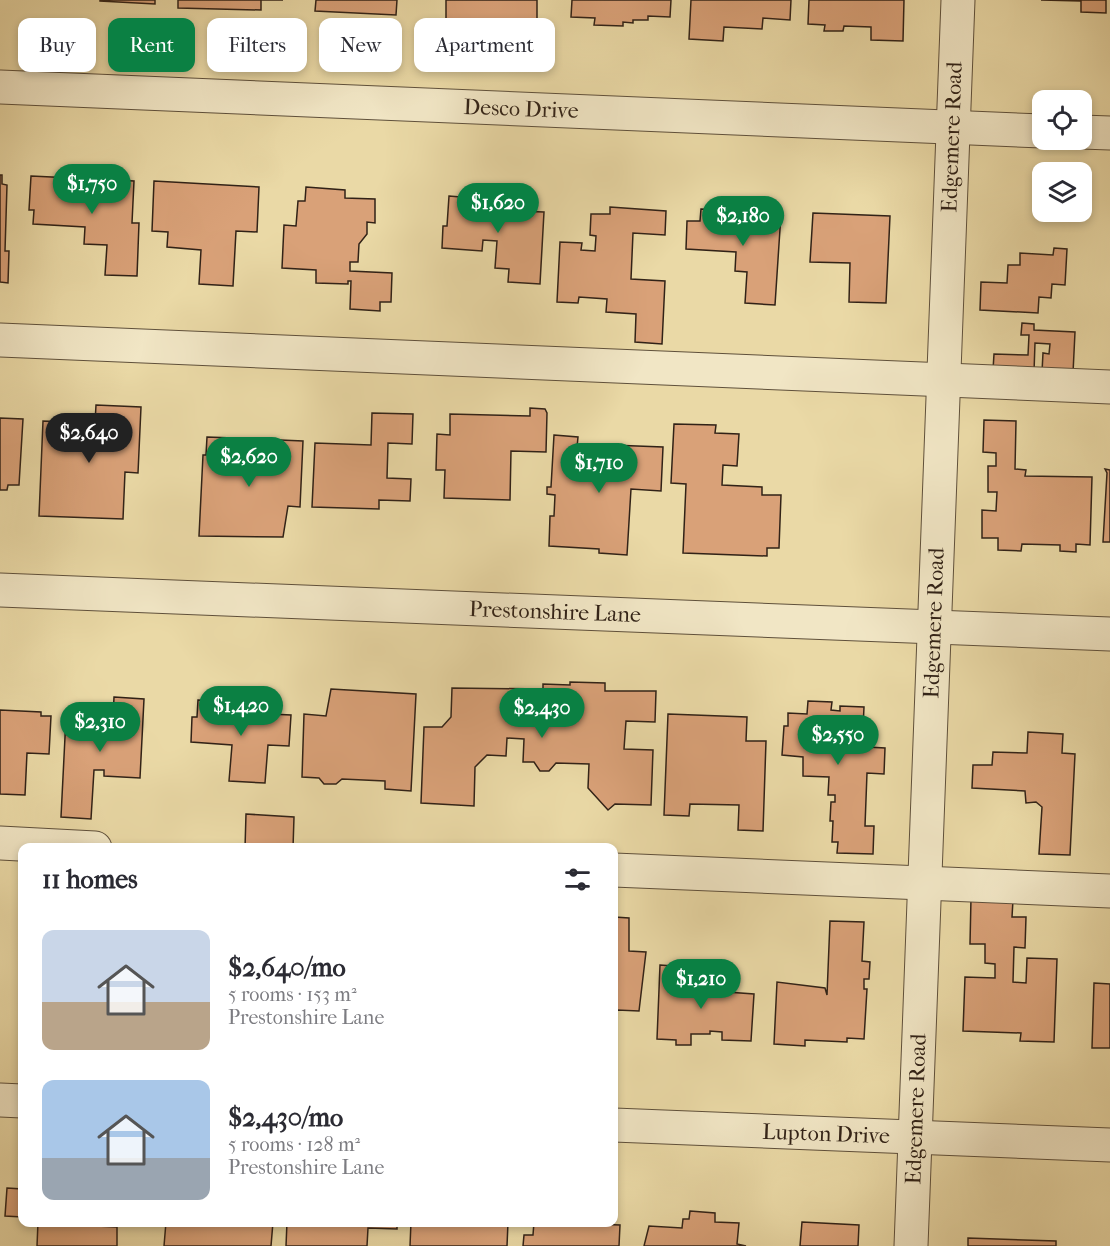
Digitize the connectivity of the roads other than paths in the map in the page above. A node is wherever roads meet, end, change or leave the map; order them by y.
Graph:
1 (958, 0) edge
2 (0, 87) edge
3 (952, 127) junction
4 (1032, 131) edge
5 (1092, 133) edge
6 (1110, 134) edge
7 (0, 340) edge
8 (943, 381) junction
9 (1110, 387) edge
10 (0, 590) edge
11 (934, 627) junction
12 (1110, 634) edge
13 (0, 843) edge
14 (18, 844) edge
15 (618, 870) edge
16 (925, 884) junction
17 (1110, 891) edge
18 (0, 1100) edge
19 (18, 1101) edge
20 (618, 1125) edge
21 (915, 1137) junction
22 (1110, 1145) edge
23 (911, 1246) edge

1 - 3 street, Edgemere Road
2 - 3 street, Desco Drive
3 - 4 street, Desco Drive
3 - 8 street, Edgemere Road
5 - 6 street
7 - 8 street
8 - 9 street
8 - 11 street, Edgemere Road
10 - 11 street, Prestonshire Lane
11 - 12 street, Prestonshire Lane
11 - 16 street, Edgemere Road
13 - 14 street
15 - 16 street
16 - 17 street
16 - 21 street, Edgemere Road
18 - 19 street
20 - 21 street, Lupton Drive
21 - 22 street, Lupton Drive
21 - 23 street, Edgemere Road

